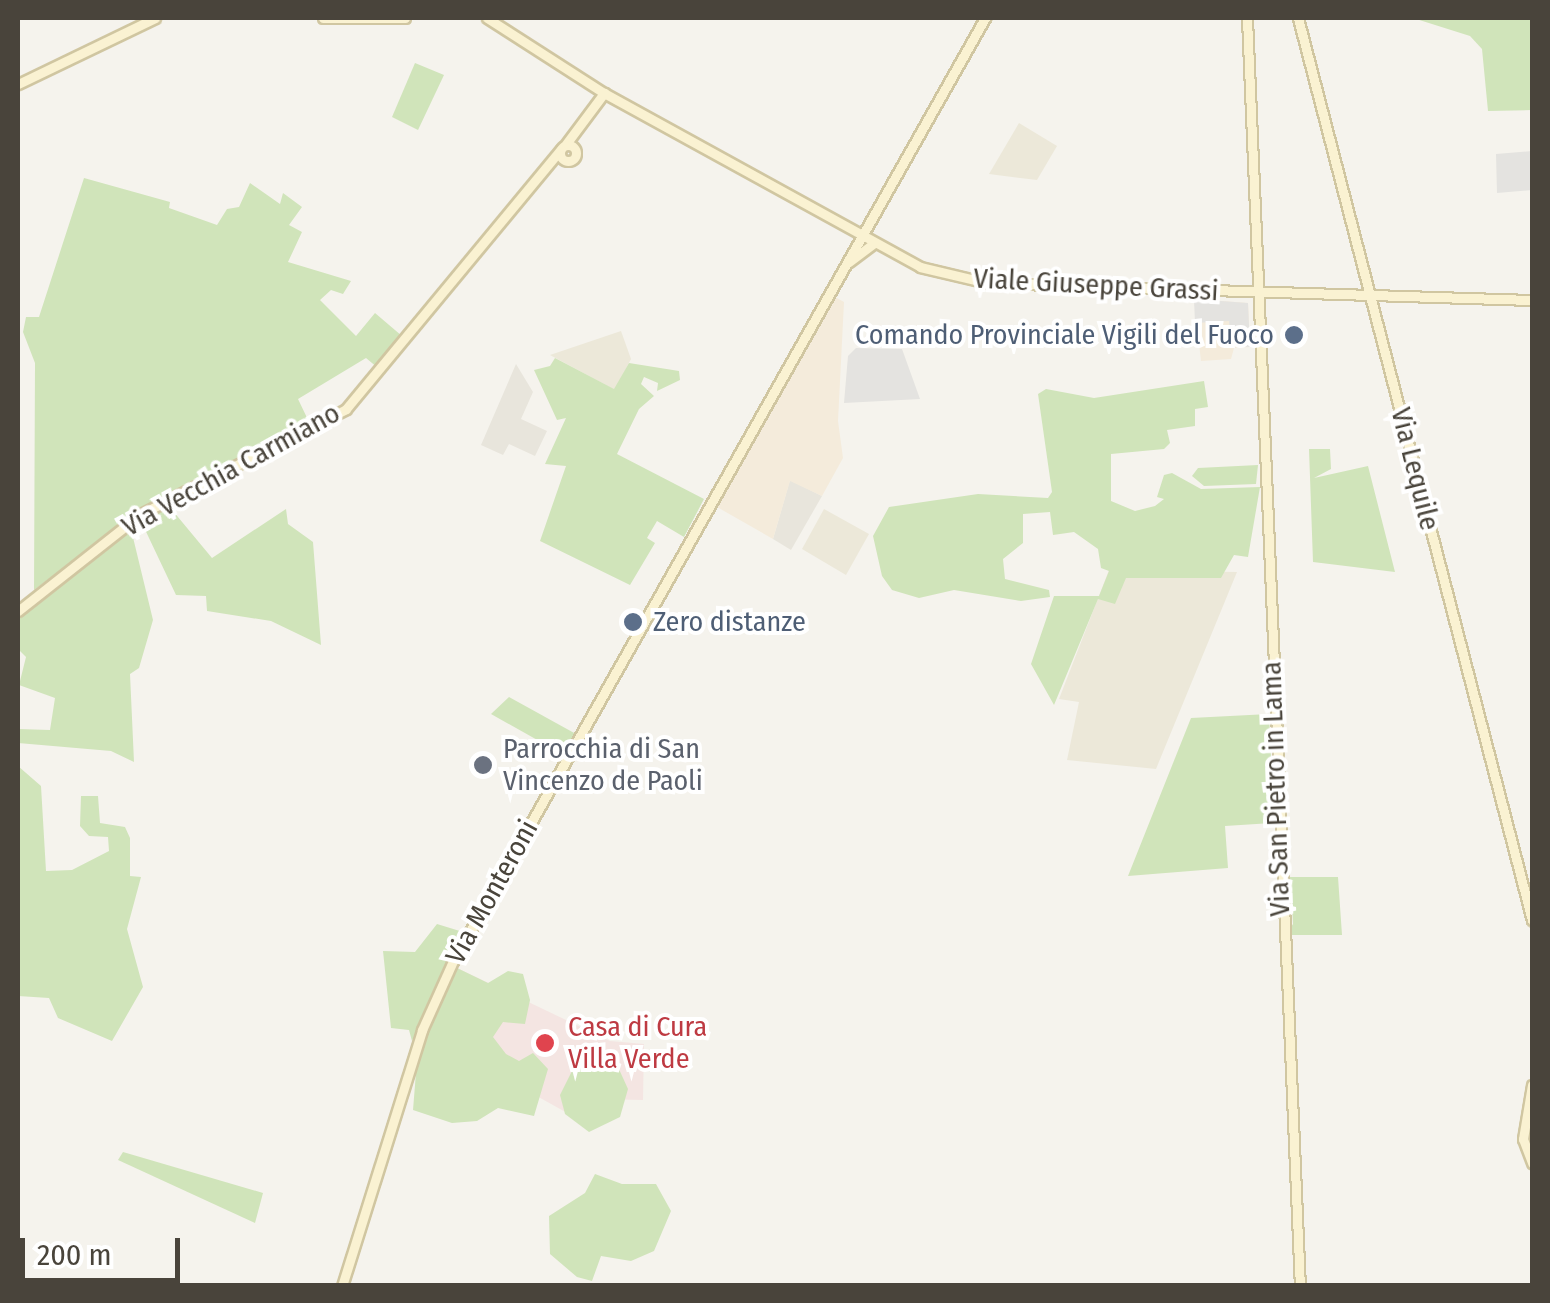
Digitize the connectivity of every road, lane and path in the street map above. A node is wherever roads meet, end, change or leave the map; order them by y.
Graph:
1 (155, 18) edge
2 (323, 18) edge
3 (388, 18) edge
4 (405, 18) edge
5 (487, 18) edge
6 (984, 18) edge
7 (1247, 18) edge
8 (1298, 18) edge
9 (18, 84) edge
10 (604, 93) junction
11 (567, 148) junction
12 (566, 161) junction
13 (543, 174) junction
14 (859, 236) junction
15 (873, 244) junction
16 (847, 263) junction
17 (1256, 293) junction
18 (1371, 298) junction
19 (1532, 300) edge
20 (18, 611) edge
21 (1532, 920) edge
22 (1532, 1085) edge
23 (1532, 1163) edge
24 (342, 1286) edge
25 (1300, 1286) edge

1 - 9 main road
2 - 3 main road
3 - 4 main road
5 - 10 main road, Viale Giuseppe Grassi
6 - 14 main road, Via Monteroni
7 - 17 main road, Via San Pietro in Lama
8 - 18 main road, Via Lequile
10 - 11 main road, Via Vecchia Carmiano
10 - 14 main road, Viale Giuseppe Grassi
11 - 12 main road
11 - 12 main road, Via Vecchia Carmiano
11 - 13 main road, Via Vecchia Carmiano
12 - 13 main road, Via Vecchia Carmiano
13 - 20 main road, Via Vecchia Carmiano
14 - 15 main road, Viale Giuseppe Grassi
14 - 16 main road, Via Monteroni
15 - 16 main road, Via Monteroni
15 - 17 main road, Viale Giuseppe Grassi
16 - 24 main road, Via Monteroni
17 - 18 main road, Viale Giuseppe Grassi
17 - 25 main road, Via San Pietro in Lama
18 - 19 main road, Viale Giuseppe Grassi
18 - 21 main road, Via Lequile
22 - 23 main road

